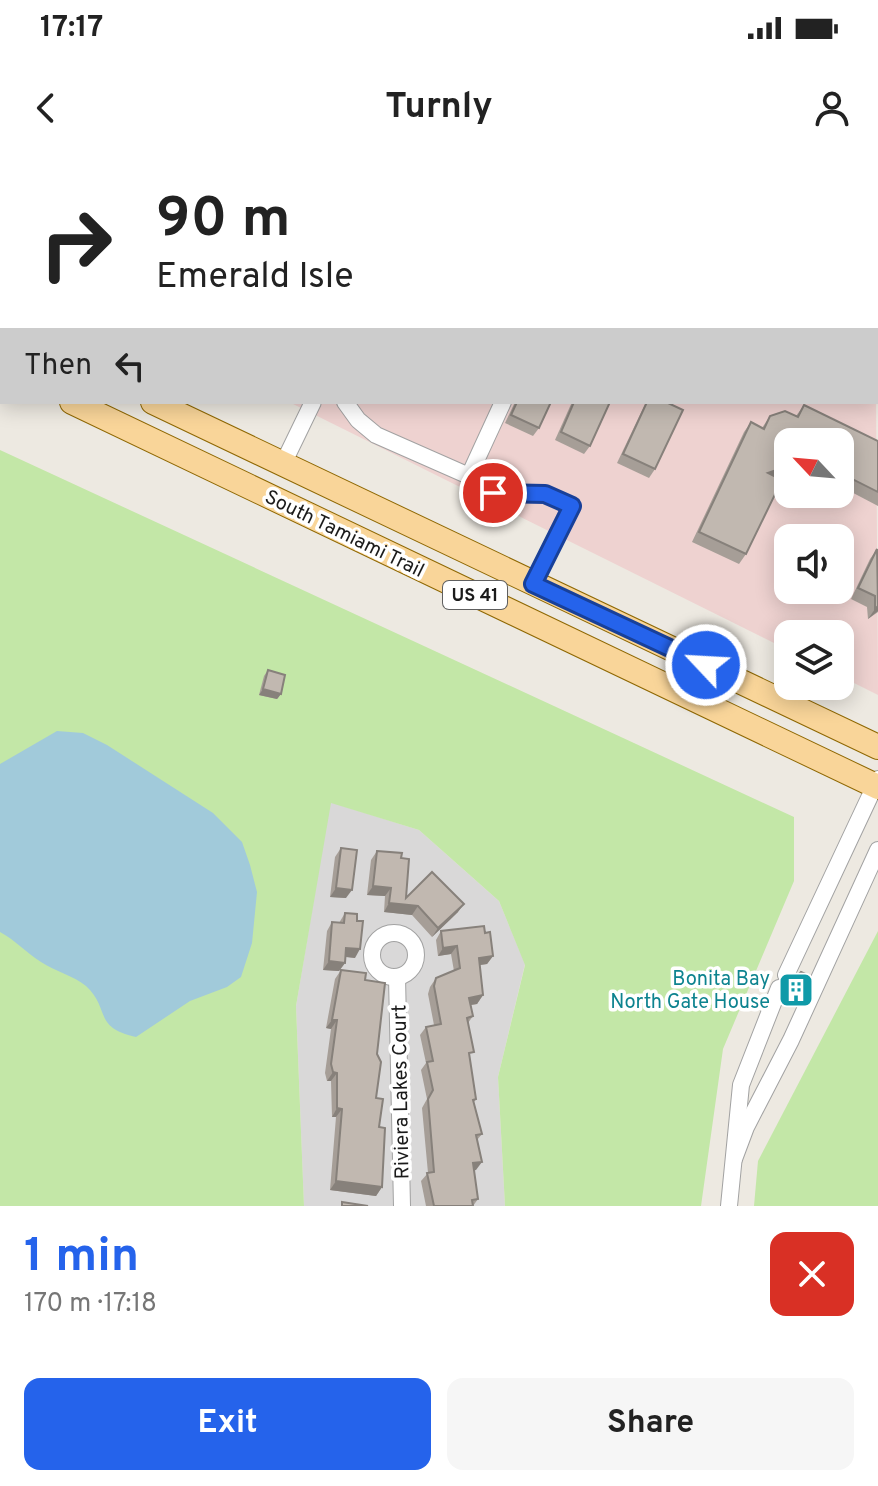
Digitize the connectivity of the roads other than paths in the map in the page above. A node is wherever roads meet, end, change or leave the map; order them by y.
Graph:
1 (76, 404) edge
2 (157, 404) edge
3 (312, 404) edge
4 (346, 404) edge
5 (502, 404) edge
6 (283, 464) junction
7 (469, 476) junction
8 (533, 584) junction
9 (878, 747) edge
10 (877, 784) edge
11 (878, 850) edge
12 (397, 977) dead end
13 (734, 1159) junction
14 (402, 1206) edge
15 (729, 1206) edge

1 - 10 main road, South Tamiami Trail / US 41
2 - 6 main road, South Tamiami Trail / US 41
3 - 6 street
4 - 7 street
5 - 7 street
6 - 8 main road, South Tamiami Trail / US 41
7 - 8 street
8 - 9 main road, South Tamiami Trail / US 41
10 - 13 street
11 - 13 street
12 - 14 street, Riviera Lakes Court
13 - 15 street

